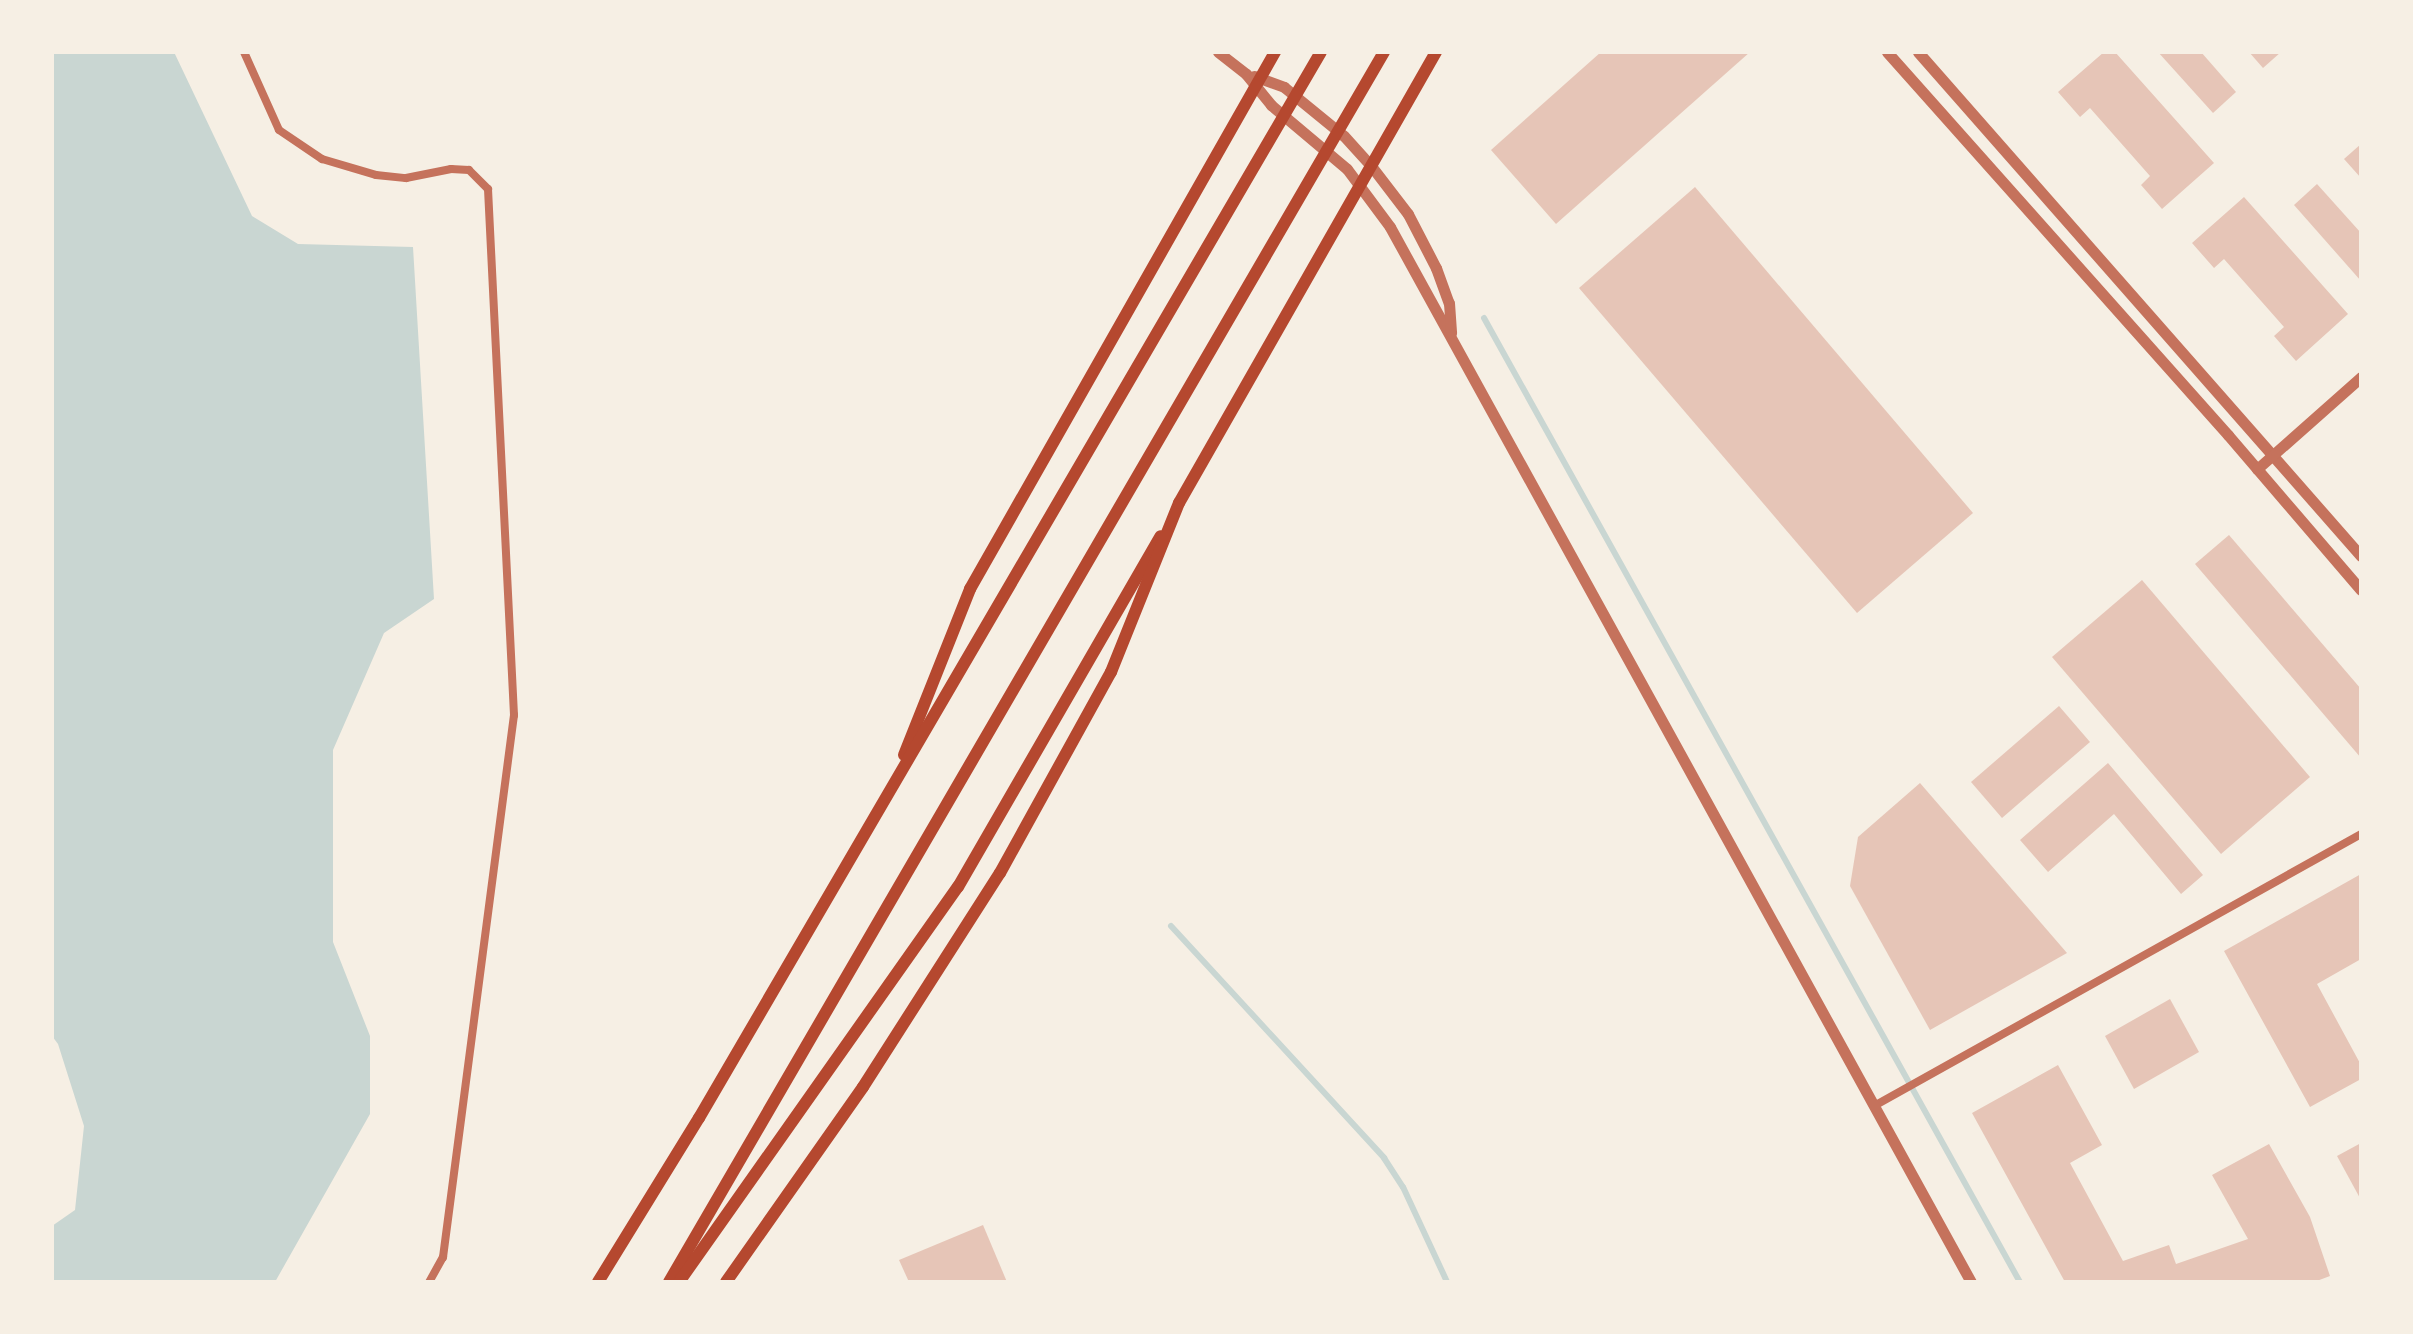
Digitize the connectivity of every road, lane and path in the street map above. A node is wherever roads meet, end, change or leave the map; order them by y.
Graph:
1 (244, 52) edge
2 (1218, 52) edge
3 (1275, 52) edge
4 (1321, 52) edge
5 (1384, 52) edge
6 (1436, 52) edge
7 (1443, 52) edge
8 (1887, 52) edge
9 (1918, 52) edge
10 (1258, 82) junction
11 (1400, 119) junction
12 (1372, 167) junction
13 (1361, 185) junction
14 (1451, 337) junction
15 (2361, 377) edge
16 (2274, 455) junction
17 (2257, 469) junction
18 (1179, 503) junction
19 (2361, 556) edge
20 (2361, 590) edge
21 (892, 788) junction
22 (2361, 834) edge
23 (1874, 1106) junction
24 (429, 1282) edge
25 (598, 1282) edge
26 (669, 1282) edge
27 (679, 1282) edge
28 (726, 1282) edge
29 (1971, 1282) edge

1 - 24 street
2 - 10 street
3 - 10 main road
4 - 21 main road
5 - 26 main road
6 - 11 main road
7 - 11 main road
8 - 17 street
9 - 16 street
10 - 12 street
10 - 13 street
10 - 21 main road
11 - 12 main road
12 - 13 main road
12 - 14 street
13 - 14 street
13 - 18 main road
14 - 23 street
15 - 16 street
16 - 17 street
16 - 19 street
17 - 20 street
18 - 27 main road
18 - 28 main road
21 - 25 main road
22 - 23 street
23 - 29 street

